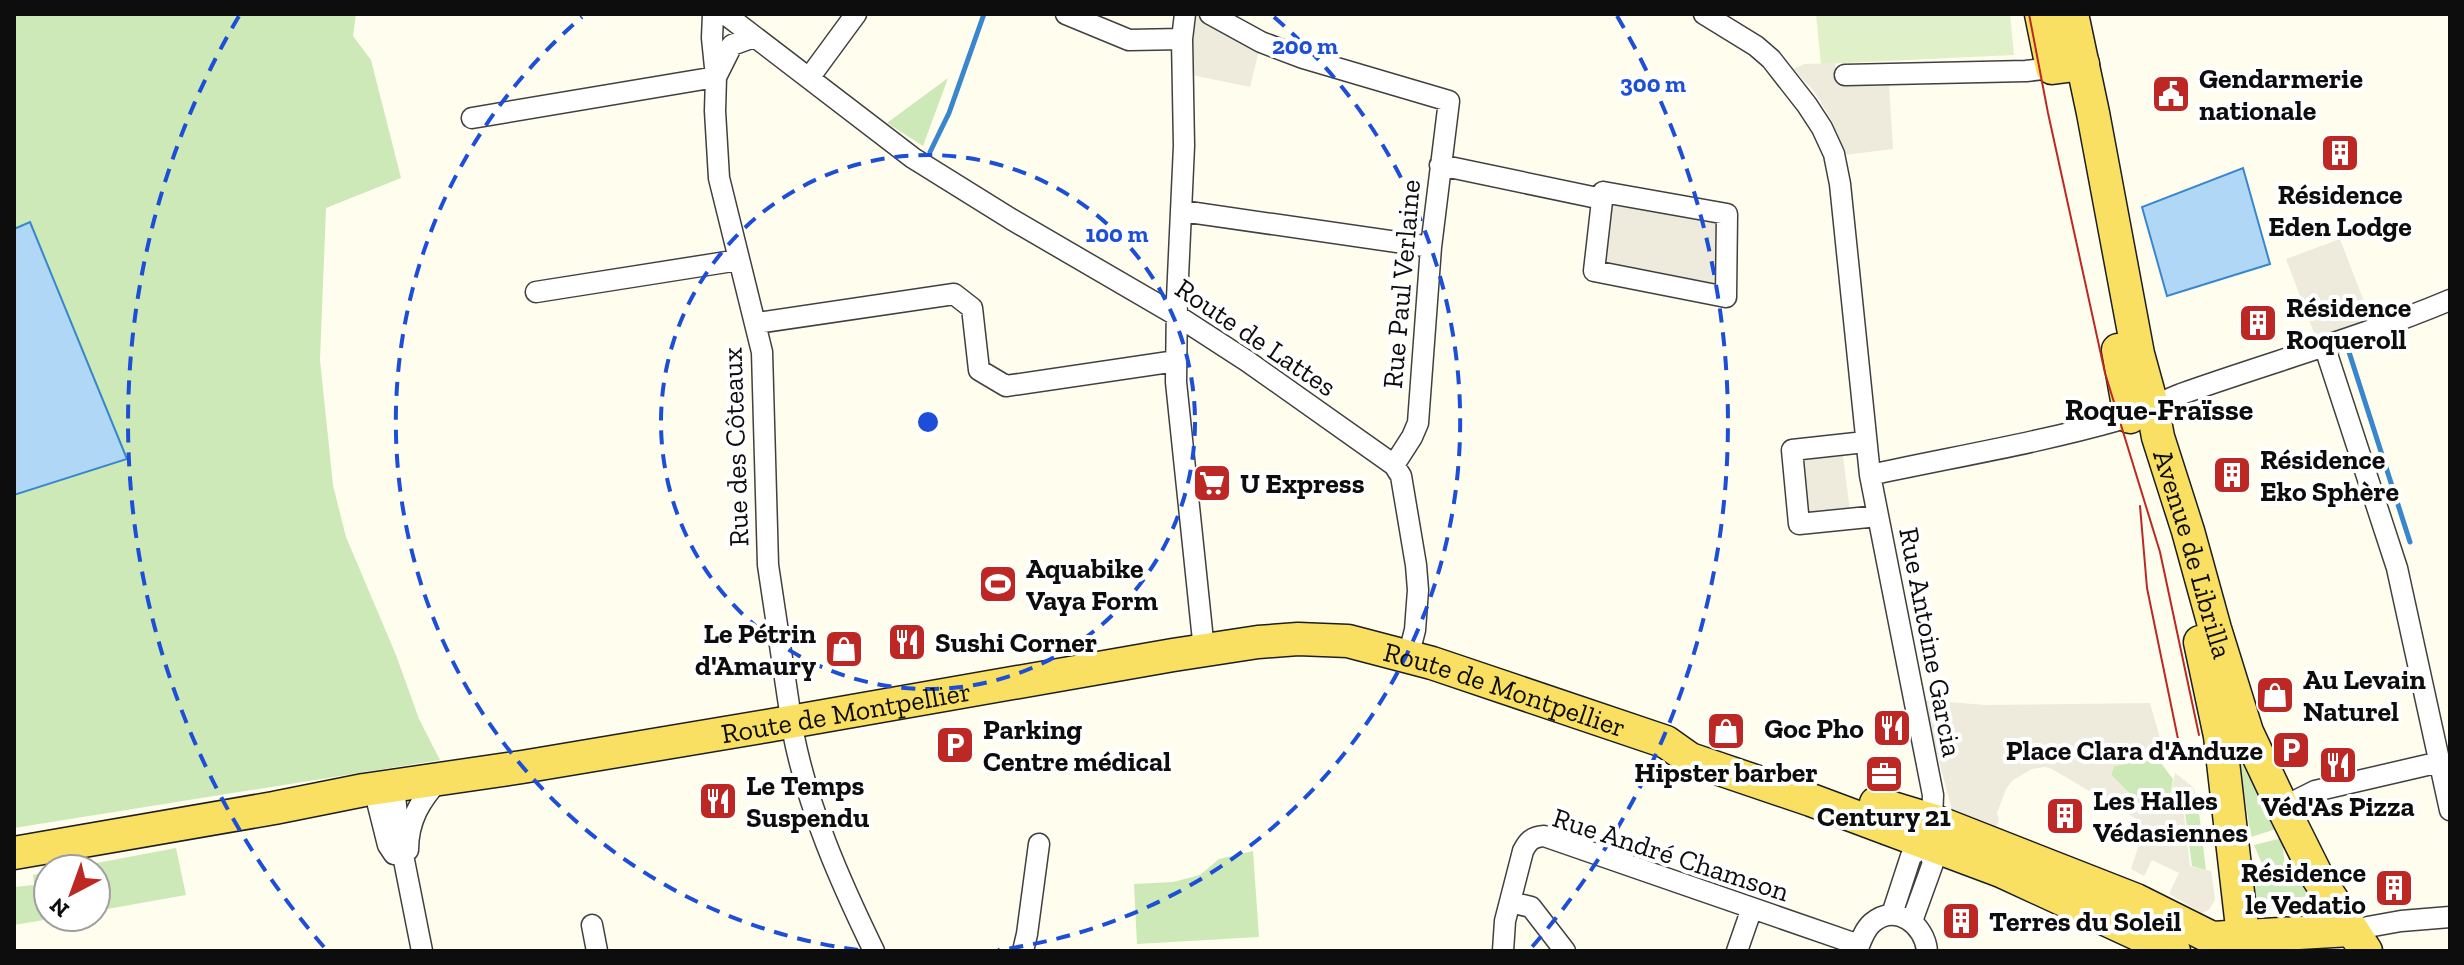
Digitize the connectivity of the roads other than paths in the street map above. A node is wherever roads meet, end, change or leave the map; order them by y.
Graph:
1 (713, 14) edge
2 (725, 14) edge
3 (856, 14) edge
4 (1066, 14) edge
5 (1185, 14) edge
6 (1210, 14) edge
7 (1704, 14) edge
8 (2041, 14) edge
9 (2055, 14) edge
10 (2072, 14) edge
11 (754, 37) junction
12 (1182, 39) junction
13 (2066, 66) junction
14 (1845, 75) dead end
15 (716, 77) junction
16 (809, 78) junction
17 (472, 118) dead end
18 (1440, 165) junction
19 (1602, 199) junction
20 (1182, 211) junction
21 (1431, 247) junction
22 (739, 260) junction
23 (536, 292) dead end
24 (2450, 300) edge
25 (1176, 315) junction
26 (757, 323) junction
27 (2325, 348) junction
28 (1176, 361) junction
29 (2140, 411) junction
30 (1865, 442) junction
31 (1394, 465) junction
32 (1870, 475) junction
33 (1878, 516) junction
34 (1204, 650) junction
35 (1408, 657) junction
36 (792, 722) junction
37 (2440, 762) junction
38 (441, 778) junction
39 (372, 789) junction
40 (2450, 810) edge
41 (2287, 817) junction
42 (1929, 832) junction
43 (1039, 844) dead end
44 (14, 853) edge
45 (407, 874) junction
46 (1510, 902) junction
47 (1752, 908) junction
48 (1892, 914) junction
49 (2450, 917) edge
50 (1912, 921) junction
51 (592, 925) dead end
52 (2235, 942) edge
53 (2353, 944) edge
54 (1858, 948) edge
55 (422, 951) edge
56 (597, 951) edge
57 (874, 951) edge
58 (1023, 951) edge
59 (1503, 951) edge
60 (1565, 951) edge
61 (1737, 951) edge
62 (1927, 951) edge
63 (2174, 951) edge

1 - 15 street, Rue des Côteaux
2 - 11 street, Route de Lattes
3 - 16 street
4 - 12 street
5 - 12 street
6 - 18 street, Rue Paul Verlaine
7 - 30 street, Rue Antoine Garcia
8 - 13 main road
9 - 13 main road, Avenue de Librilla
10 - 13 main road, Avenue de Librilla
11 - 15 street, Rue des Côteaux
11 - 16 street, Route de Lattes
12 - 20 street
13 - 14 street
13 - 29 main road, Avenue de Librilla
13 - 29 main road, Avenue de Librilla
15 - 17 street
15 - 22 street, Rue des Côteaux
16 - 25 street, Route de Lattes
18 - 19 street
18 - 21 street, Rue Paul Verlaine
19 - 19 street
20 - 21 street
20 - 25 street
21 - 31 street, Rue Paul Verlaine
22 - 23 street
22 - 26 street, Rue des Côteaux
24 - 27 street
25 - 28 street
25 - 31 street, Route de Lattes
26 - 28 street
26 - 36 street, Rue des Côteaux
27 - 29 street
27 - 37 street
28 - 34 street
29 - 32 street
29 - 41 main road, Avenue de Librilla
29 - 52 main road, Avenue de Librilla
30 - 32 street, Rue Antoine Garcia
30 - 33 street
31 - 35 street
32 - 33 street, Rue Antoine Garcia
33 - 42 street, Rue Antoine Garcia
34 - 35 main road, Route de Montpellier
34 - 36 main road, Route de Montpellier
35 - 42 main road, Route de Montpellier
36 - 38 main road, Route de Montpellier
36 - 57 street, Rue des Côteaux
37 - 40 street
37 - 41 street
38 - 39 main road, Route de Montpellier
38 - 45 street
39 - 44 main road, Route de Montpellier
39 - 45 street
39 - 45 street
41 - 53 main road, Avenue de Librilla
42 - 48 street
42 - 50 street, Rue Antoine Garcia
42 - 52 main road, Route de Montpellier
42 - 63 main road, Route de Montpellier
43 - 58 street
45 - 55 street
46 - 47 street, Rue André Chamson
46 - 59 street, Rue André Chamson
46 - 60 street
47 - 54 street, Rue André Chamson
47 - 61 street
48 - 50 street
48 - 54 street
49 - 53 street
50 - 62 street
51 - 56 street
52 - 53 main road

